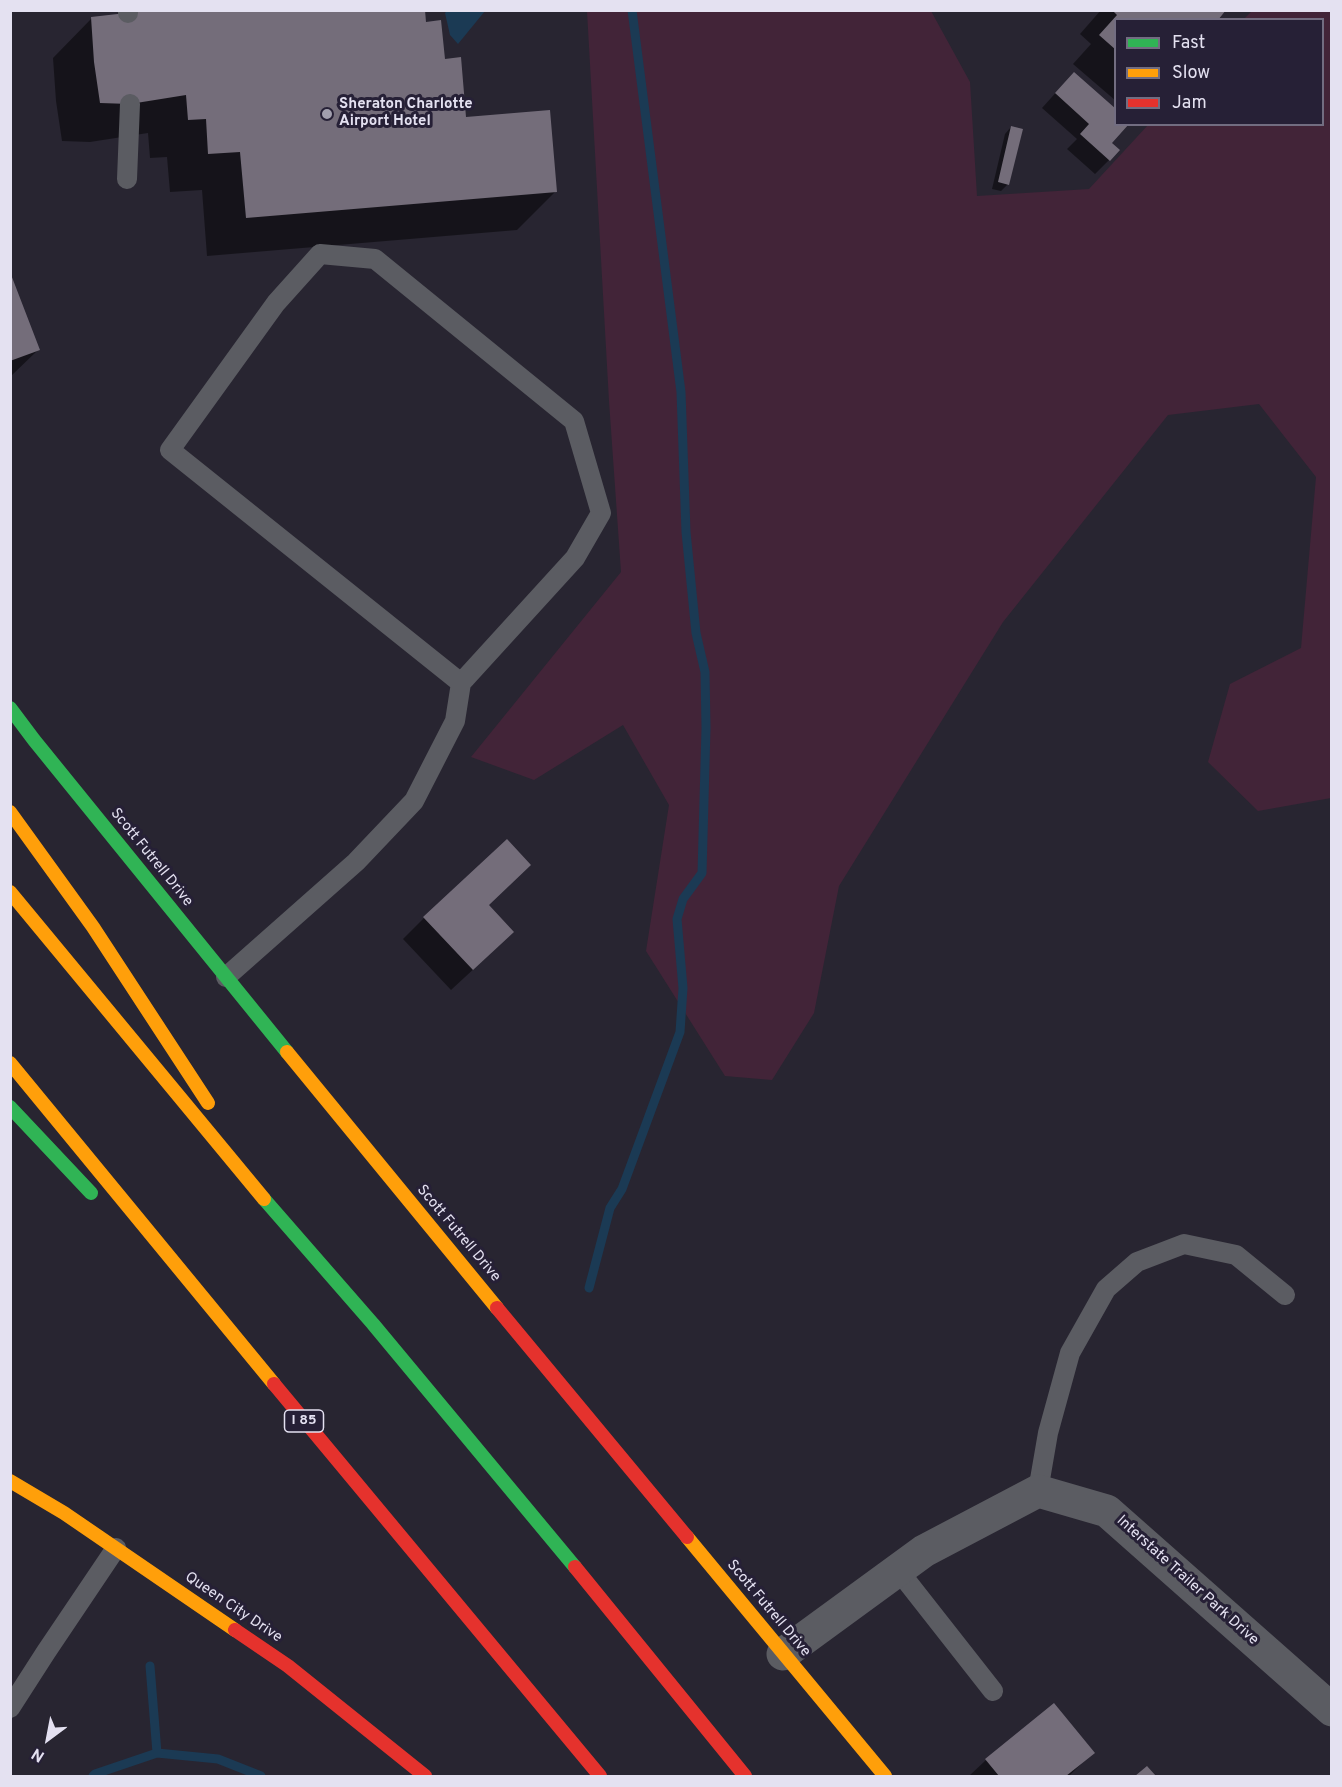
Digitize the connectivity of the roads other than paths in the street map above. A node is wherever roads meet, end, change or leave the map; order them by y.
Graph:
1 (130, 104) dead end
2 (127, 179) dead end
3 (460, 683) junction
4 (10, 708) edge
5 (10, 812) edge
6 (10, 892) edge
7 (226, 976) junction
8 (10, 1063) edge
9 (10, 1107) edge
10 (214, 1111) dead end
11 (226, 1131) dead end
12 (100, 1202) dead end
13 (288, 1229) junction
14 (157, 1263) dead end
15 (1285, 1295) dead end
16 (295, 1409) junction
17 (10, 1481) edge
18 (1038, 1491) junction
19 (116, 1548) junction
20 (898, 1570) junction
21 (783, 1654) junction
22 (993, 1691) dead end
23 (10, 1708) edge
24 (1332, 1710) edge
25 (425, 1776) edge
26 (600, 1776) edge
27 (745, 1776) edge
28 (885, 1776) edge

1 - 2 lane
3 - 3 lane
3 - 7 lane
4 - 7 main road, Scott Futrell Drive
5 - 10 main road
6 - 13 main road
7 - 21 main road, Scott Futrell Drive
8 - 16 main road, I 85
9 - 12 main road
11 - 13 main road
13 - 27 main road
14 - 16 main road
15 - 18 lane
16 - 26 main road, I 85
17 - 19 main road, Queen City Drive
18 - 20 street
18 - 24 street, Interstate Trailer Park Drive
19 - 23 lane
19 - 25 main road, Queen City Drive
20 - 21 street
20 - 22 lane
21 - 28 main road, Scott Futrell Drive

